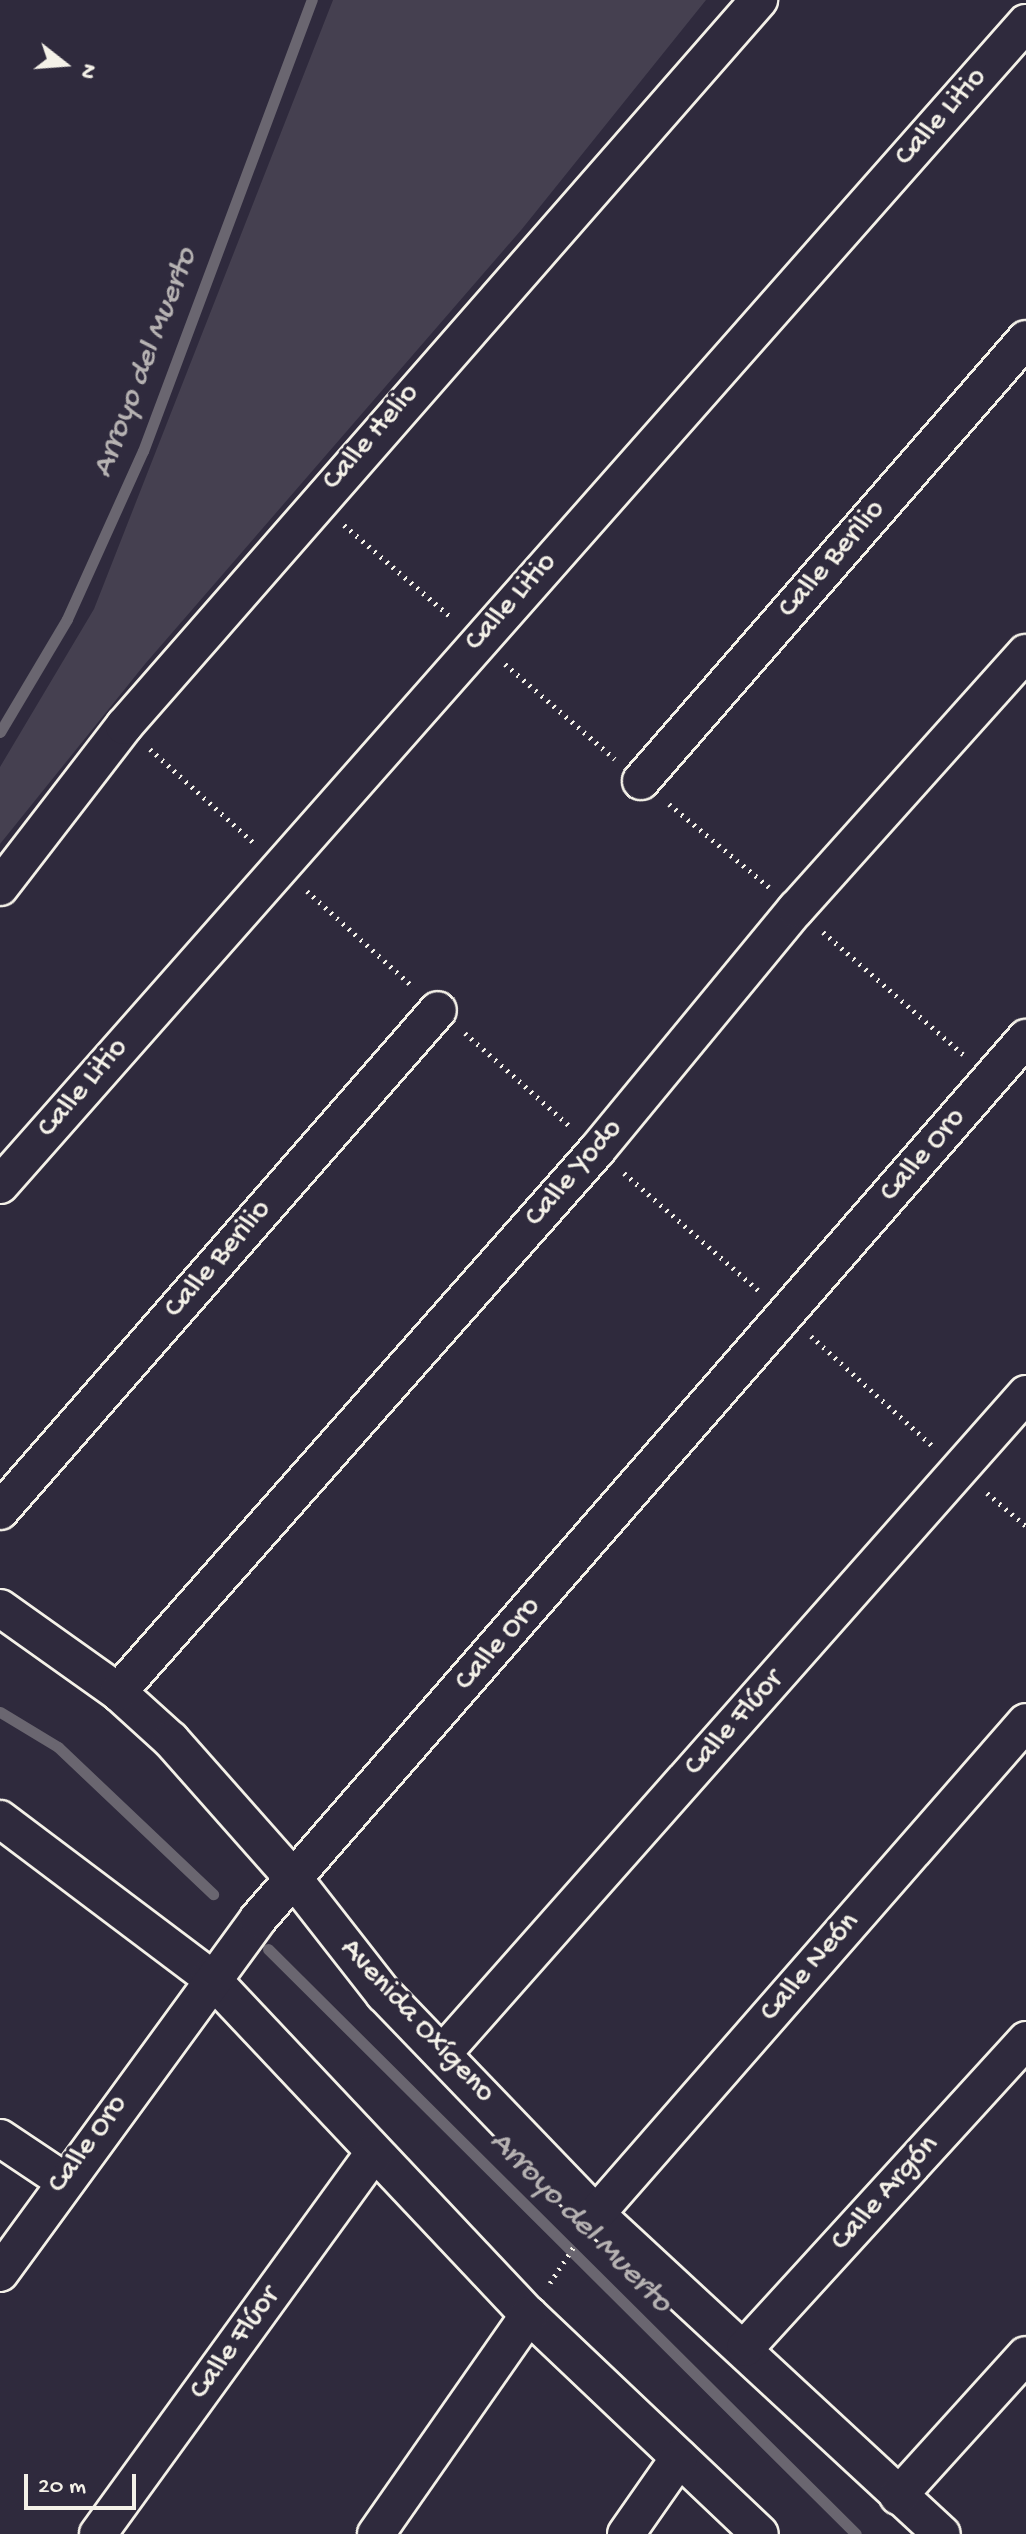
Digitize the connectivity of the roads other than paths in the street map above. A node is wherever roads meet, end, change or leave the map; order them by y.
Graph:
1 (759, 0) edge
2 (1015, 0) edge
3 (1026, 8) edge
4 (1026, 23) edge
5 (1026, 339) edge
6 (1026, 653) edge
7 (641, 781) dead end
8 (0, 887) edge
9 (438, 1010) dead end
10 (1026, 1038) edge
11 (0, 1185) edge
12 (1026, 1394) edge
13 (0, 1511) edge
14 (0, 1608) edge
15 (118, 1692) junction
16 (1026, 1722) edge
17 (0, 1819) edge
18 (294, 1879) junction
19 (210, 1977) junction
20 (1026, 2040) edge
21 (443, 2053) junction
22 (0, 2138) edge
23 (374, 2153) junction
24 (63, 2180) junction
25 (590, 2224) junction
26 (0, 2273) edge
27 (535, 2304) junction
28 (745, 2348) junction
29 (1026, 2355) edge
30 (679, 2458) junction
31 (898, 2496) junction
32 (98, 2534) edge
33 (376, 2534) edge
34 (626, 2534) edge
35 (760, 2534) edge
36 (941, 2534) edge

1 - 8 street, Calle Helio
2 - 3 street
4 - 11 street, Calle Litio
5 - 7 street, Calle Berilio
6 - 15 street, Calle Yodo
9 - 13 street, Calle Berilio
10 - 18 street, Calle Oro
12 - 21 street, Calle Flúor
14 - 15 street, Avenida Oxígeno
15 - 18 street, Avenida Oxígeno
16 - 25 street, Calle Neón
17 - 19 street
18 - 19 street, Calle Oro
18 - 21 street, Avenida Oxígeno
19 - 23 street
19 - 24 street, Calle Oro
20 - 28 street, Calle Argón
21 - 25 street, Avenida Oxígeno
22 - 24 street
23 - 27 street
23 - 32 street, Calle Flúor
24 - 26 street, Calle Oro
25 - 28 street, Avenida Oxígeno
27 - 30 street
27 - 33 street
28 - 31 street, Avenida Oxígeno
29 - 31 street
30 - 34 street
30 - 35 street
31 - 36 street, Avenida Oxígeno

